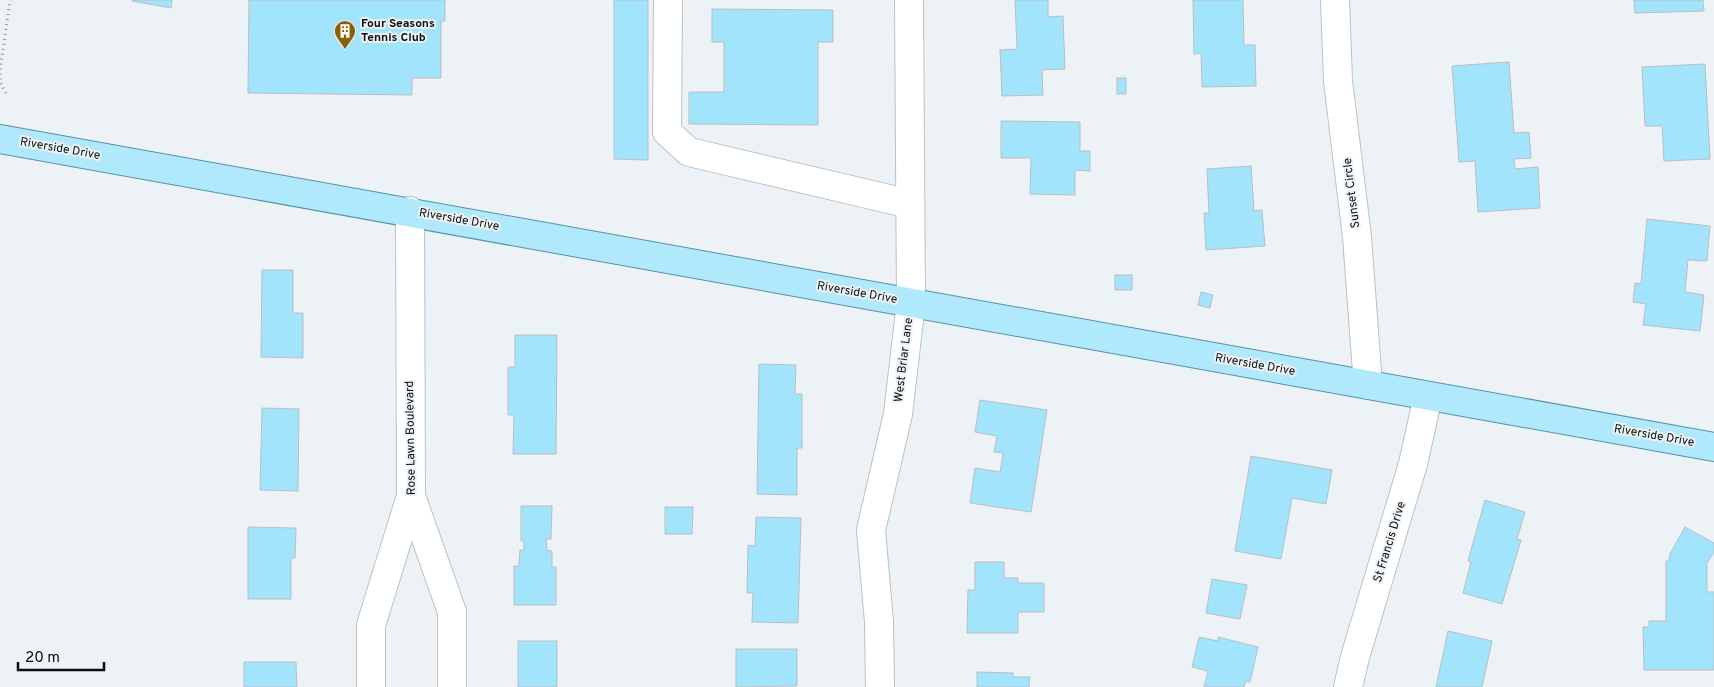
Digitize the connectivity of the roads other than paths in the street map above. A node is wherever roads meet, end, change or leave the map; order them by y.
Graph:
1 (668, 0) edge
2 (909, 0) edge
3 (1335, 0) edge
4 (0, 139) edge
5 (910, 204) junction
6 (410, 211) junction
7 (911, 303) junction
8 (1368, 385) junction
9 (1428, 396) junction
10 (1714, 447) edge
11 (411, 496) junction
12 (371, 687) edge
13 (452, 687) edge
14 (880, 687) edge
15 (1348, 687) edge

1 - 5 street
2 - 5 street, West Briar Lane
3 - 8 street, Sunset Circle
4 - 6 main road, Riverside Drive
5 - 7 street, West Briar Lane
6 - 7 main road, Riverside Drive
6 - 11 street, Rose Lawn Boulevard
7 - 8 main road, Riverside Drive
7 - 14 street, West Briar Lane
8 - 9 main road, Riverside Drive
9 - 10 main road, Riverside Drive
9 - 15 street, St Francis Drive
11 - 12 street
11 - 13 street, Rose Lawn Boulevard

